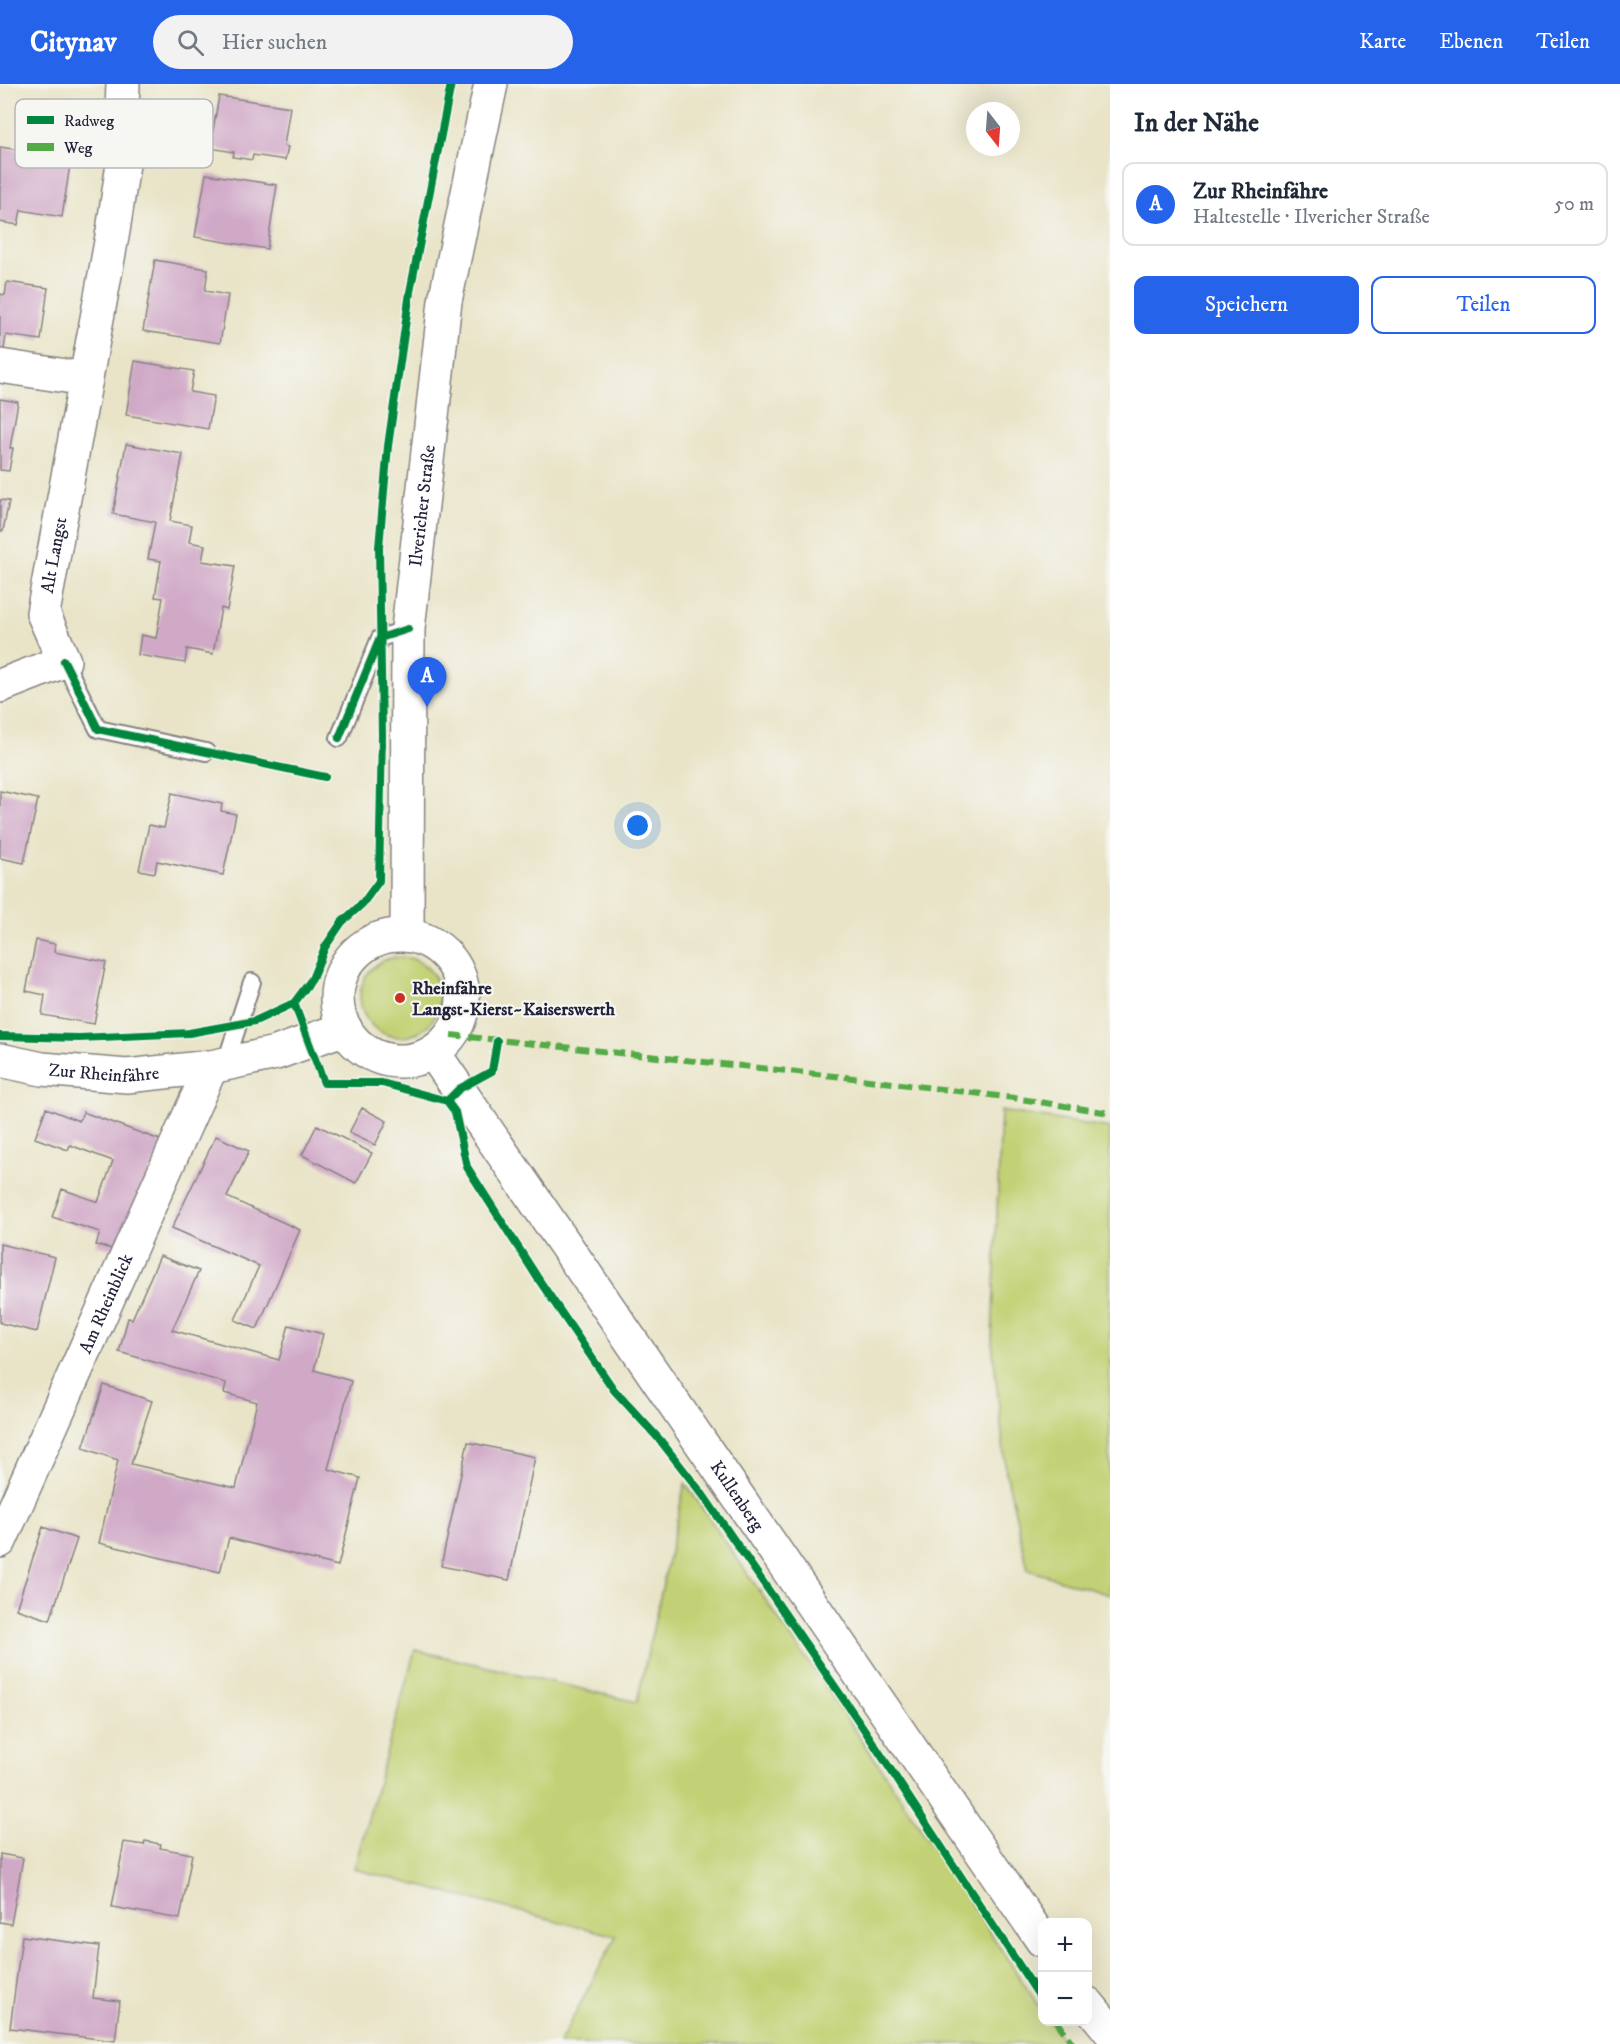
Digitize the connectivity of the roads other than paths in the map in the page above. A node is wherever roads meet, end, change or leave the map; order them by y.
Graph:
1 (123, 84) edge
2 (491, 84) edge
3 (122, 99) edge
4 (122, 168) edge
5 (0, 366) edge
6 (86, 379) junction
7 (408, 629) junction
8 (64, 661) junction
9 (0, 686) edge
10 (339, 738) dead end
11 (206, 752) dead end
12 (407, 934) junction
13 (252, 982) dead end
14 (345, 1028) junction
15 (433, 1052) junction
16 (0, 1060) edge
17 (218, 1066) junction
18 (0, 1541) edge
19 (1038, 1934) edge
20 (1092, 2009) edge
21 (1110, 2031) edge

1 - 3 street, Alt Langst
2 - 7 street, Ilvericher Straße
4 - 6 street, Alt Langst
5 - 6 street
6 - 8 street, Alt Langst
7 - 10 lane
7 - 12 street, Ilvericher Straße
8 - 9 street
8 - 11 lane
12 - 14 street
12 - 15 street
13 - 17 lane
14 - 15 street
14 - 17 street, Zur Rheinfähre
15 - 19 street, Kullenberg
16 - 17 street, Zur Rheinfähre
17 - 18 street, Am Rheinblick
20 - 21 street

